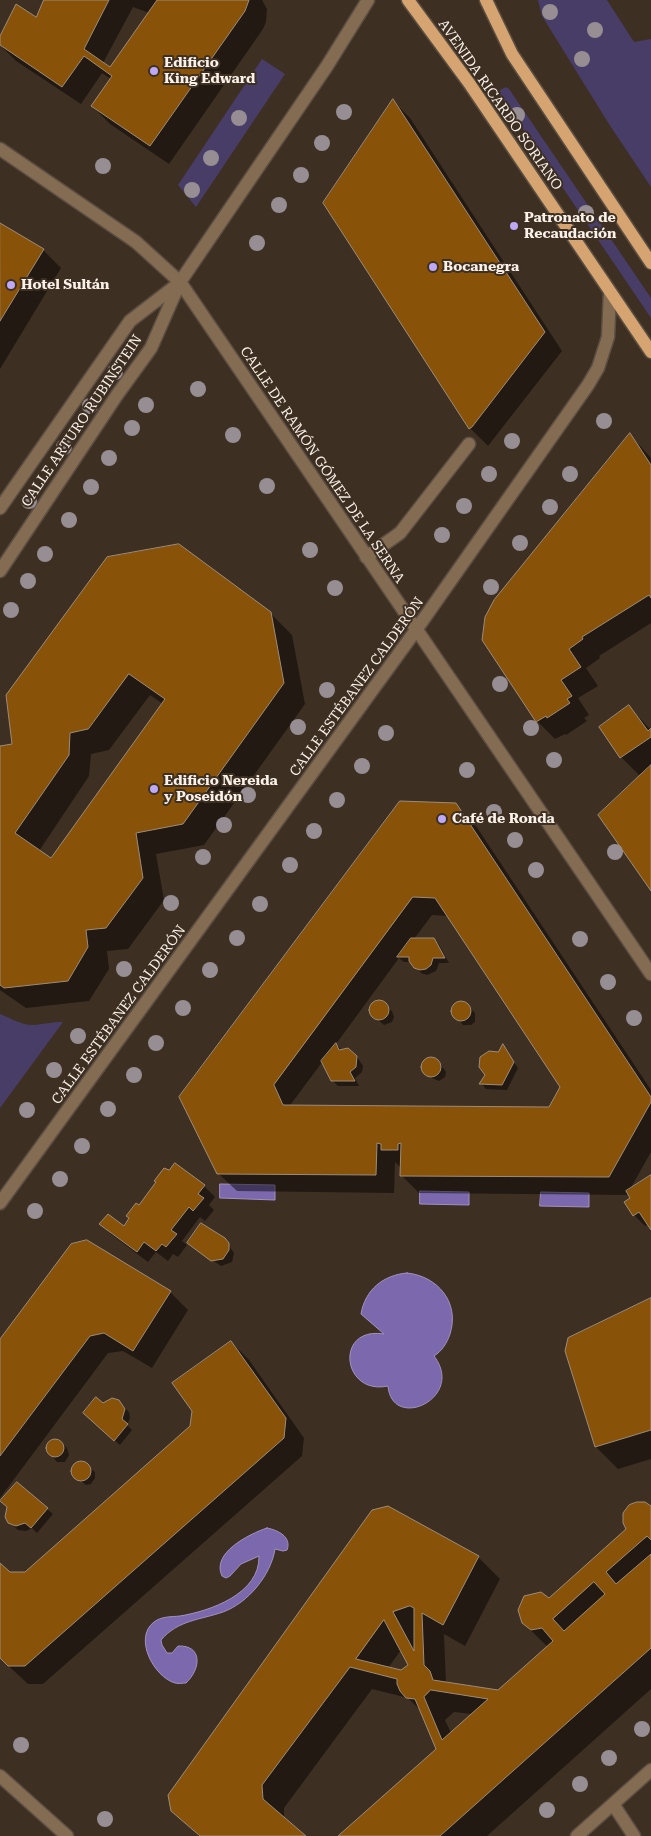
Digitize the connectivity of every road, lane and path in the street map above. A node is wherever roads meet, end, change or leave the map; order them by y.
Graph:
1 (368, 0) edge
2 (408, 0) edge
3 (486, 0) edge
4 (0, 149) edge
5 (651, 263) edge
6 (180, 282) junction
7 (610, 292) junction
8 (651, 352) edge
9 (469, 444) dead end
10 (0, 508) edge
11 (366, 557) junction
12 (0, 571) edge
13 (416, 630) junction
14 (651, 974) edge
15 (0, 1203) edge
16 (651, 1770) edge
17 (0, 1776) edge
18 (613, 1804) junction
19 (67, 1836) edge
20 (577, 1836) edge
21 (634, 1836) edge

1 - 6 street, CALLE ARTURO RUBINSTEIN
2 - 7 main road, AVENIDA RICARDO SORIANO
3 - 5 main road
4 - 6 street, CALLE DE RAMÓN GÓMEZ DE LA SERNA
6 - 10 street, CALLE ARTURO RUBINSTEIN
6 - 11 street, CALLE DE RAMÓN GÓMEZ DE LA SERNA
6 - 12 street, CALLE ARTURO RUBINSTEIN
7 - 8 main road, AVENIDA RICARDO SORIANO
7 - 13 street, CALLE ESTÉBANEZ CALDERÓN
9 - 11 street
11 - 13 street, CALLE DE RAMÓN GÓMEZ DE LA SERNA
13 - 14 street, CALLE DE RAMÓN GÓMEZ DE LA SERNA
13 - 15 street, CALLE ESTÉBANEZ CALDERÓN
16 - 18 street
17 - 19 street
18 - 20 street
18 - 21 street

